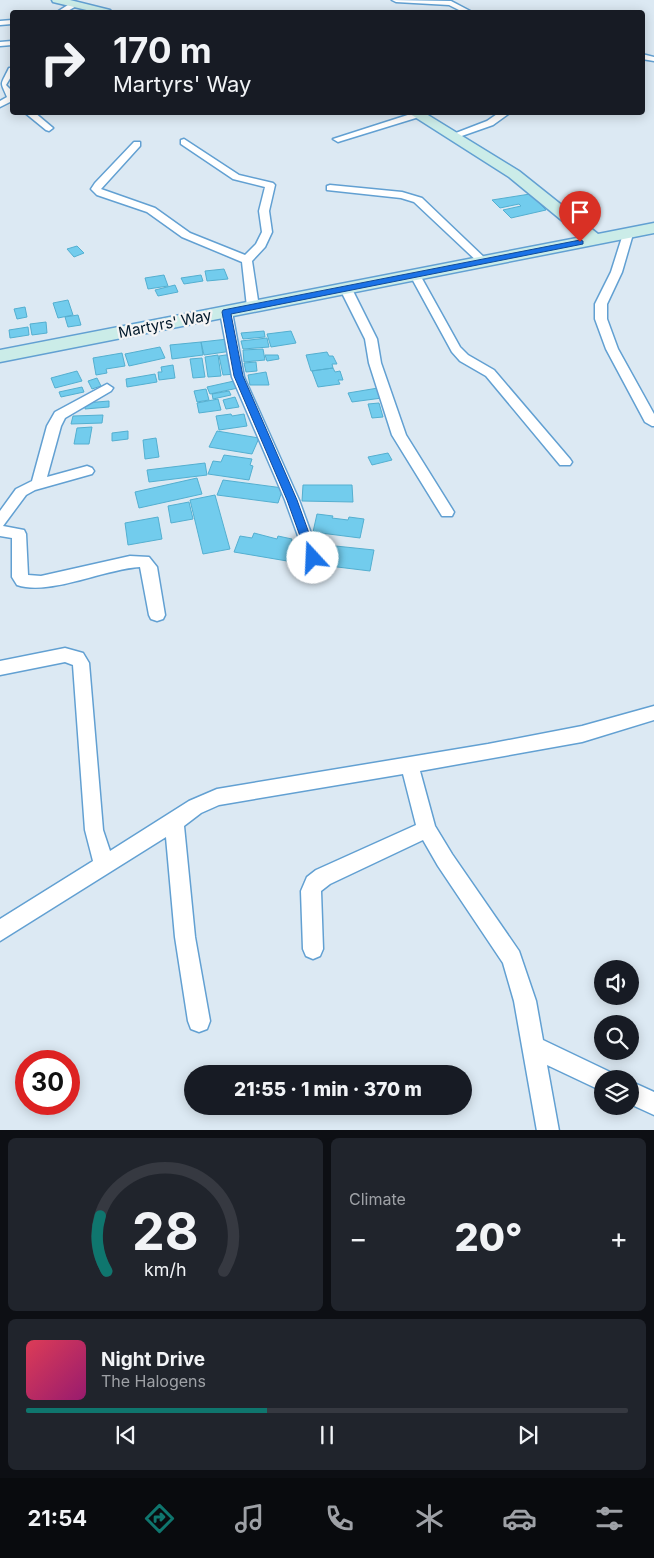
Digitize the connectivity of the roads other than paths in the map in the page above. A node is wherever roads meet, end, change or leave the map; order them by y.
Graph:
1 (57, 0) edge
2 (396, 0) edge
3 (74, 5) junction
4 (64, 10) edge
5 (97, 10) edge
6 (464, 10) edge
7 (10, 72) edge
8 (1, 86) edge
9 (32, 115) edge
10 (412, 115) edge
11 (417, 115) edge
12 (502, 115) edge
13 (49, 128) dead end
14 (453, 136) junction
15 (338, 139) dead end
16 (184, 142) dead end
17 (137, 144) dead end
18 (330, 188) dead end
19 (654, 228) edge
20 (628, 234) junction
21 (594, 240) junction
22 (247, 260) junction
23 (484, 262) junction
24 (415, 275) junction
25 (346, 289) junction
26 (252, 307) junction
27 (226, 312) junction
28 (0, 356) edge
29 (107, 388) dead end
30 (652, 422) dead end
31 (565, 462) dead end
32 (87, 472) dead end
33 (38, 483) junction
34 (447, 512) dead end
35 (0, 522) edge
36 (0, 532) edge
37 (313, 558) dead end
38 (158, 615) dead end
39 (0, 668) edge
40 (654, 713) edge
41 (409, 765) junction
42 (174, 822) junction
43 (427, 829) junction
44 (104, 864) junction
45 (0, 931) edge
46 (313, 949) dead end
47 (199, 1021) dead end
48 (533, 1048) junction
49 (594, 1076) edge
50 (639, 1096) edge
51 (654, 1104) edge
52 (548, 1130) edge

1 - 3 main road
2 - 6 street
3 - 4 street
3 - 5 main road
7 - 8 street
9 - 13 street
10 - 15 street
11 - 14 main road
12 - 14 street
14 - 21 main road
16 - 22 street
17 - 22 street
18 - 23 street
19 - 20 main road, Martyrs' Way
20 - 21 main road, Martyrs' Way
20 - 30 street
21 - 23 main road, Martyrs' Way
22 - 26 street
23 - 24 main road, Martyrs' Way
24 - 25 main road, Martyrs' Way
24 - 31 street
25 - 26 main road, Martyrs' Way
25 - 34 street
26 - 27 main road, Martyrs' Way
27 - 28 main road, Martyrs' Way
27 - 37 street
29 - 33 street
32 - 33 street
33 - 35 street
36 - 38 street
39 - 44 street
40 - 41 street
41 - 42 street
41 - 43 street
42 - 44 street
42 - 47 street
43 - 46 street
43 - 48 street
44 - 45 street
48 - 49 street
48 - 52 street
50 - 51 street

